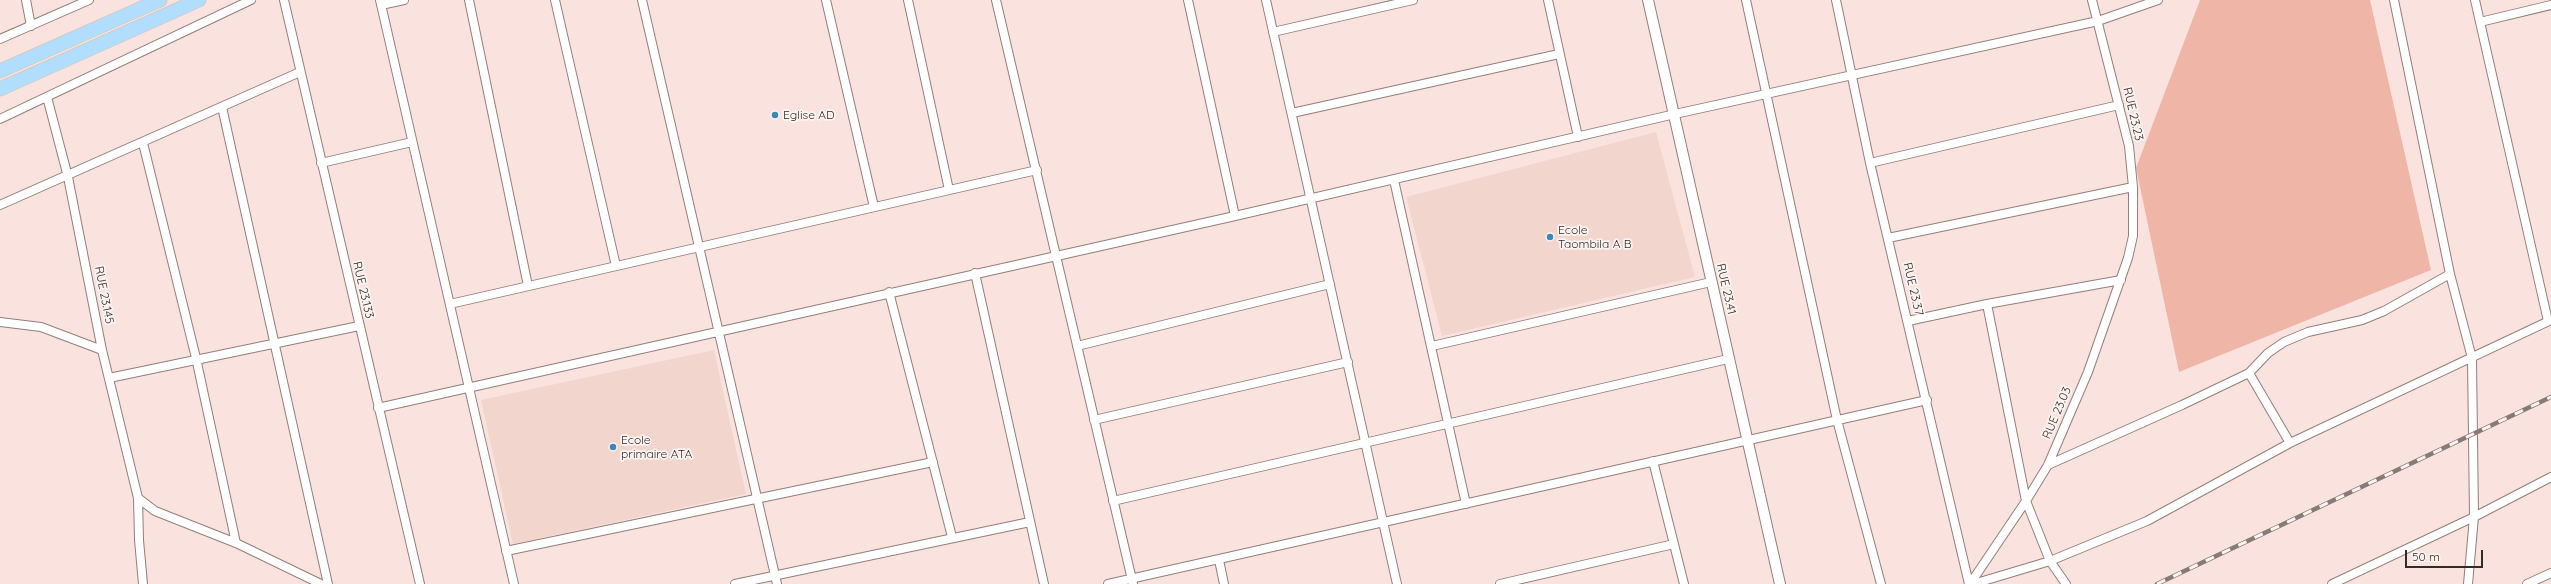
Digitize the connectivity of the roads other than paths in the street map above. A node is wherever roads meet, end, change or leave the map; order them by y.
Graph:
1 (26, 0) edge
2 (89, 0) edge
3 (160, 0) edge
4 (199, 0) edge
5 (252, 0) edge
6 (284, 0) edge
7 (404, 0) edge
8 (469, 0) edge
9 (555, 0) edge
10 (642, 0) edge
11 (826, 0) edge
12 (908, 0) edge
13 (996, 0) edge
14 (1188, 0) edge
15 (1266, 0) edge
16 (1413, 0) edge
17 (1548, 0) edge
18 (1648, 0) edge
19 (1746, 0) edge
20 (1836, 0) edge
21 (2092, 0) edge
22 (2158, 0) edge
23 (2394, 0) edge
24 (2475, 0) edge
25 (380, 3) edge
26 (2551, 5) edge
27 (2098, 21) junction
28 (2480, 22) junction
29 (31, 26) junction
30 (1274, 32) junction
31 (0, 39) edge
32 (1559, 54) junction
33 (0, 71) edge
34 (300, 72) junction
35 (1852, 76) junction
36 (0, 89) edge
37 (1768, 94) junction
38 (47, 97) junction
39 (2119, 105) junction
40 (222, 107) junction
41 (1292, 113) junction
42 (1675, 114) junction
43 (0, 119) edge
44 (1578, 137) junction
45 (412, 142) junction
46 (143, 143) junction
47 (321, 163) junction
48 (1870, 163) junction
49 (1037, 170) junction
50 (68, 177) junction
51 (1394, 180) junction
52 (2133, 187) junction
53 (949, 190) junction
54 (1312, 198) junction
55 (0, 205) edge
56 (874, 207) junction
57 (1235, 216) junction
58 (2133, 236) joint
59 (1888, 238) junction
60 (699, 247) junction
61 (1056, 254) junction
62 (616, 266) junction
63 (975, 273) junction
64 (2450, 274) junction
65 (2121, 280) junction
66 (1711, 282) junction
67 (1330, 284) junction
68 (528, 286) junction
69 (890, 292) junction
70 (450, 304) junction
71 (1987, 304) junction
72 (1908, 321) junction
73 (2549, 321) edge
74 (0, 322) edge
75 (359, 326) junction
76 (718, 331) junction
77 (274, 342) junction
78 (1077, 346) junction
79 (1432, 346) junction
80 (102, 350) junction
81 (196, 358) junction
82 (2472, 358) junction
83 (1728, 359) junction
84 (1348, 362) junction
85 (2249, 373) junction
86 (109, 378) junction
87 (469, 387) junction
88 (1927, 400) junction
89 (378, 408) junction
90 (1094, 420) junction
91 (1837, 420) junction
92 (1448, 423) junction
93 (1747, 440) junction
94 (1366, 442) junction
95 (2290, 443) junction
96 (1653, 461) junction
97 (933, 462) junction
98 (2048, 465) junction
99 (2551, 477) edge
100 (138, 498) junction
101 (757, 498) junction
102 (1113, 501) junction
103 (2026, 502) junction
104 (1466, 504) junction
105 (2474, 517) junction
106 (1030, 522) junction
107 (1383, 522) junction
108 (952, 537) junction
109 (236, 543) junction
110 (1674, 544) junction
111 (506, 551) junction
112 (1219, 560) junction
113 (2050, 561) junction
114 (2551, 573) edge
115 (775, 575) junction
116 (1132, 581) edge
117 (143, 584) edge
118 (321, 584) edge
119 (328, 584) edge
120 (420, 584) edge
121 (514, 584) edge
122 (735, 584) edge
123 (777, 584) edge
124 (1044, 584) edge
125 (1108, 584) edge
126 (1224, 584) edge
127 (1397, 584) edge
128 (1500, 584) edge
129 (1684, 584) edge
130 (1780, 584) edge
131 (1881, 584) edge
132 (1969, 584) edge
133 (1973, 584) edge
134 (2066, 584) edge
135 (2332, 584) edge
136 (2468, 584) edge
137 (2527, 584) edge

1 - 29 street
2 - 29 street
3 - 33 main road
4 - 36 main road
5 - 38 street
6 - 34 street, RUE 23.133
7 - 25 street
8 - 68 street
9 - 62 street
10 - 60 street
11 - 56 street
12 - 53 street
13 - 49 street
14 - 57 street
15 - 30 street
16 - 30 street
17 - 32 street
18 - 42 street, RUE 23.41
19 - 37 street
20 - 35 street, RUE 23.37
21 - 27 street, RUE 23.23
22 - 27 street
23 - 64 street
24 - 28 street
25 - 45 street
26 - 28 street
27 - 35 street
27 - 39 street, RUE 23.23
28 - 73 street
29 - 31 street
30 - 41 street
32 - 41 street
32 - 44 street
34 - 40 street
34 - 47 street, RUE 23.133
35 - 37 street
35 - 48 street, RUE 23.37
37 - 42 street
37 - 91 street
38 - 43 street
38 - 50 street, RUE 23.145
39 - 48 street
39 - 52 street, RUE 23.23
40 - 46 street
40 - 77 street
41 - 54 street
42 - 44 street
42 - 66 street, RUE 23.41
44 - 51 street
45 - 47 street
45 - 70 street
46 - 50 street
46 - 81 street
47 - 75 street, RUE 23.133
48 - 59 street, RUE 23.37
49 - 53 street
49 - 61 street
50 - 55 street
50 - 80 street, RUE 23.145
51 - 54 street
51 - 79 street
52 - 58 street, RUE 23.23
52 - 59 street
53 - 56 street
54 - 57 street
54 - 67 street
56 - 60 street
57 - 61 street
58 - 65 street, RUE 23.03
59 - 72 street, RUE 23.37
60 - 62 street
60 - 76 street
61 - 63 street
61 - 78 street
62 - 68 street
63 - 69 street
63 - 106 street
64 - 82 street
64 - 85 street
65 - 71 street
65 - 98 street, RUE 23.03
66 - 79 street
66 - 83 street, RUE 23.41
67 - 78 street
67 - 84 street
68 - 70 street
69 - 76 street
69 - 97 street
70 - 87 street
71 - 72 street
71 - 103 street
72 - 88 street, RUE 23.37
73 - 82 street
74 - 80 street
75 - 77 street
75 - 89 street, RUE 23.133
76 - 87 street
76 - 101 street
77 - 81 street
77 - 119 street
78 - 90 street
79 - 92 street
80 - 86 street, RUE 23.145
81 - 86 street
81 - 109 street
82 - 95 street
82 - 105 street
83 - 92 street
83 - 93 street, RUE 23.41
84 - 90 street
84 - 94 street
85 - 95 street
85 - 98 street
86 - 100 street, RUE 23.145
87 - 89 street
87 - 111 street
88 - 91 street
88 - 132 street, RUE 23.37
89 - 120 street, RUE 23.133
90 - 102 street
91 - 93 street
91 - 131 street
92 - 94 street
92 - 104 street
93 - 96 street
93 - 130 street, RUE 23.41
94 - 102 street
94 - 107 street
95 - 113 street
96 - 104 street
96 - 110 street
97 - 101 street
97 - 108 street
98 - 103 street, RUE 23.03
99 - 105 street
100 - 109 street
100 - 117 street, RUE 23.145
101 - 111 street
101 - 115 street
102 - 116 street
103 - 113 street
103 - 132 street, RUE 23.03
104 - 107 street
105 - 135 street
105 - 136 street
106 - 108 street
106 - 124 street
107 - 112 street
107 - 127 street
108 - 115 street
109 - 118 street
110 - 128 street
110 - 129 street
111 - 121 street
112 - 116 street
112 - 126 street
113 - 133 street
113 - 134 street
114 - 137 street
115 - 122 street
115 - 123 street
116 - 125 street

